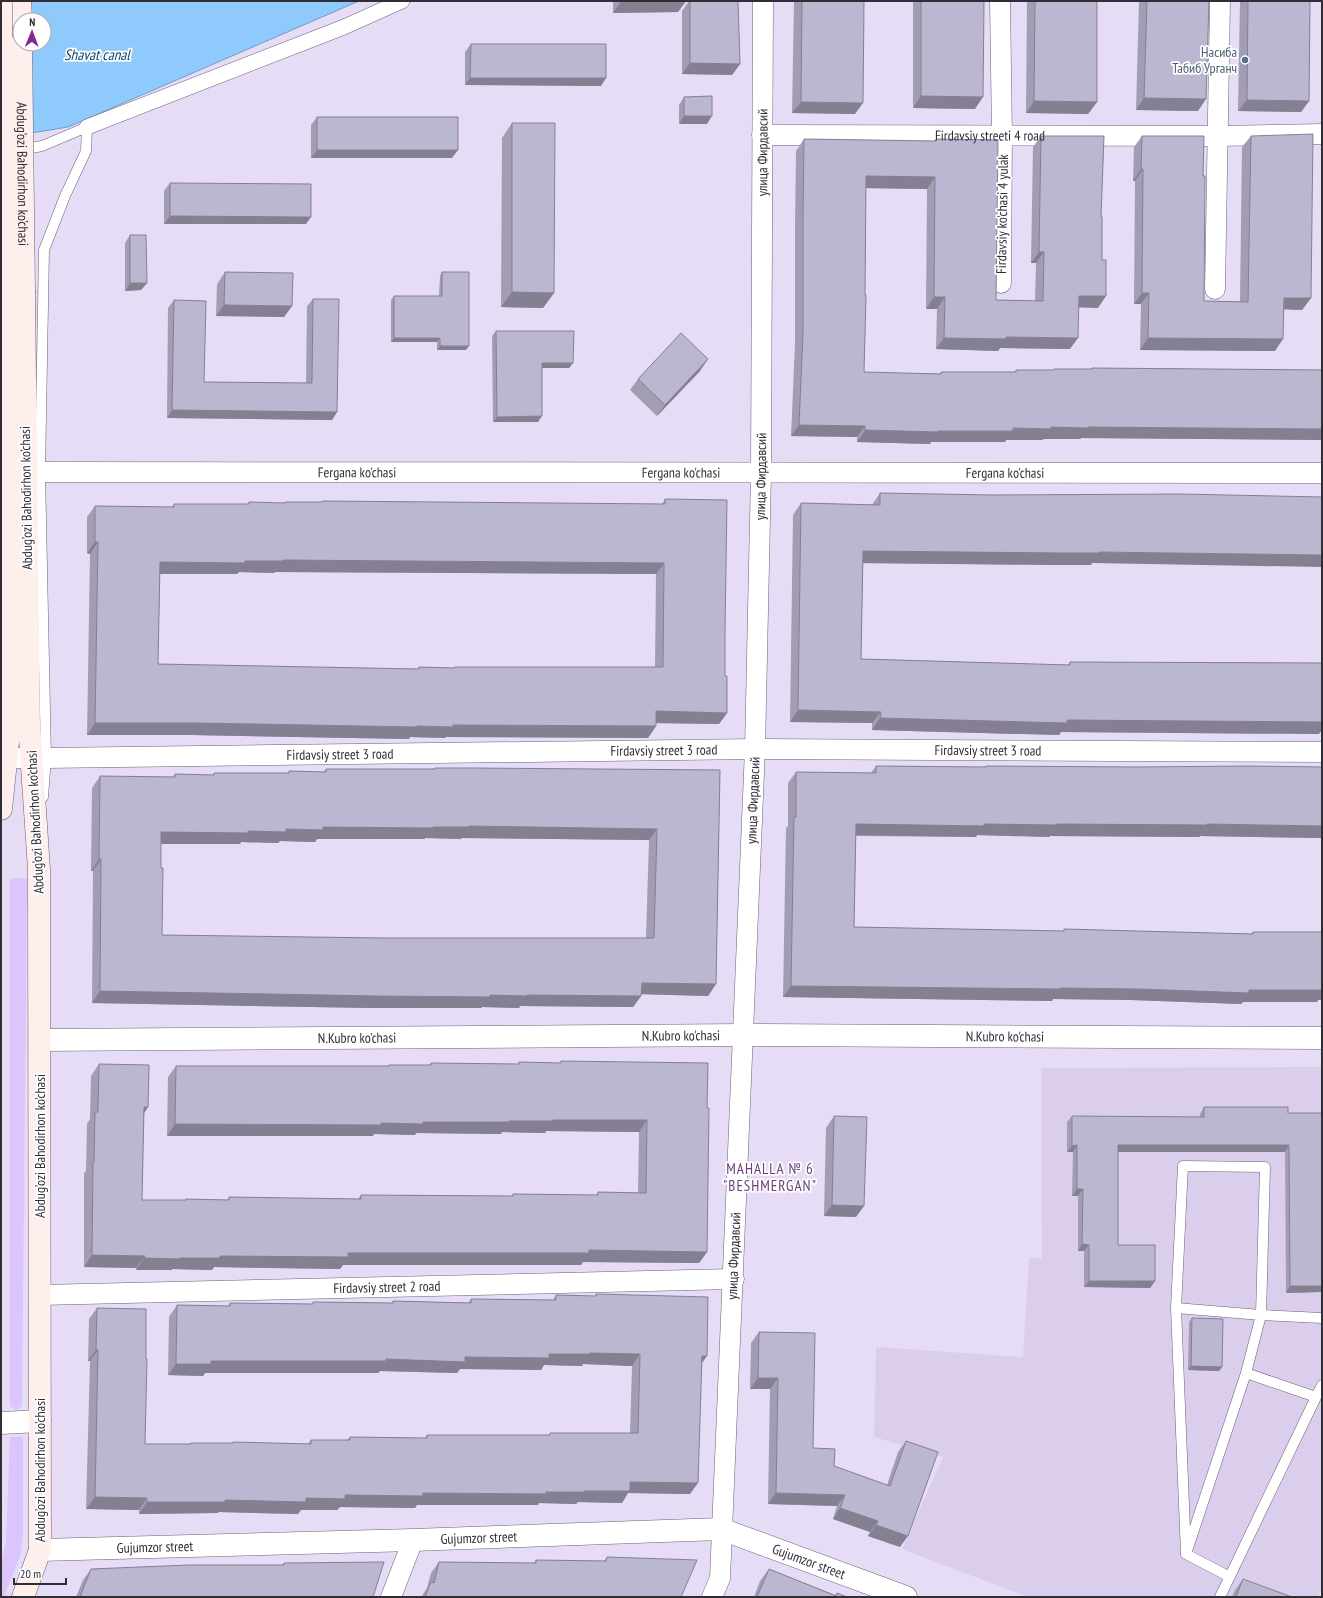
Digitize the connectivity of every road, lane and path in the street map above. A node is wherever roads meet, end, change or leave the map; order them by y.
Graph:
1 (1, 1) edge
2 (20, 1) edge
3 (402, 1) edge
4 (763, 1) edge
5 (1000, 1) edge
6 (1220, 1) edge
7 (21, 12) edge
8 (21, 52) edge
9 (87, 127) junction
10 (1322, 134) edge
11 (762, 135) junction
12 (1002, 135) junction
13 (1218, 136) junction
14 (1, 154) edge
15 (1001, 283) dead end
16 (1215, 289) dead end
17 (13, 293) junction
18 (40, 472) junction
19 (761, 473) junction
20 (1322, 473) edge
21 (755, 749) junction
22 (1322, 752) edge
23 (6, 758) junction
24 (38, 758) junction
25 (1, 803) edge
26 (742, 1035) junction
27 (1322, 1038) edge
28 (40, 1040) junction
29 (734, 1279) junction
30 (40, 1295) junction
31 (1176, 1308) junction
32 (1262, 1315) junction
33 (1322, 1318) edge
34 (1246, 1373) junction
35 (1322, 1385) edge
36 (1316, 1397) junction
37 (40, 1421) junction
38 (1, 1423) edge
39 (721, 1529) junction
40 (413, 1540) junction
41 (40, 1550) junction
42 (1186, 1554) junction
43 (1230, 1577) junction
44 (23, 1597) edge
45 (391, 1597) edge
46 (712, 1597) edge
47 (906, 1597) edge
48 (1220, 1597) edge

1 - 17 main road, Abdug’ozi Bahodirhon ko’chasi, bridge
2 - 7 main road
3 - 9 street
4 - 11 street, улица Фирдавсий
5 - 12 street, Firdavsiy ko'chasi 4 yulak
6 - 13 street
8 - 17 main road, Abdug’ozi Bahodirhon ko’chasi, bridge
9 - 14 lane
9 - 18 lane
10 - 13 street, Firdavsiy streeti 4 road
11 - 12 street, Firdavsiy streeti 4 road
11 - 19 street, улица Фирдавсий
12 - 13 street, Firdavsiy streeti 4 road
12 - 15 street, Firdavsiy ko'chasi 4 yulak
13 - 16 street
17 - 23 main road, Abdug’ozi Bahodirhon ko’chasi
17 - 24 main road, Abdug’ozi Bahodirhon ko’chasi
18 - 19 street, Fergana ko'chasi
18 - 24 lane
19 - 20 street, Fergana ko'chasi
19 - 21 street, улица Фирдавсий
21 - 22 street, Firdavsiy street 3 road
21 - 24 street, Firdavsiy street 3 road
21 - 26 street, улица Фирдавсий
23 - 24 street, Firdavsiy street 3 road
23 - 25 main road, Abdug’ozi Bahodirhon ko’chasi
24 - 28 main road, Abdug’ozi Bahodirhon ko’chasi
26 - 27 street, N.Kubro ko'chasi
26 - 28 street, N.Kubro ko'chasi
26 - 29 street, улица Фирдавсий
28 - 30 main road, Abdug’ozi Bahodirhon ko’chasi
29 - 30 street, Firdavsiy street 2 road
29 - 39 street, улица Фирдавсий
30 - 37 main road, Abdug’ozi Bahodirhon ko’chasi
31 - 32 lane
31 - 32 lane
31 - 42 lane
32 - 33 lane
32 - 34 lane
34 - 36 lane
34 - 42 lane
35 - 36 lane
36 - 43 lane
37 - 38 street
37 - 41 main road, Abdug’ozi Bahodirhon ko’chasi
39 - 40 street, Gujumzor street
39 - 46 street, улица Фирдавсий
39 - 47 street, Gujumzor street
40 - 41 street, Gujumzor street
40 - 45 street
41 - 44 main road, Abdug’ozi Bahodirhon ko’chasi
42 - 43 lane
43 - 48 lane

